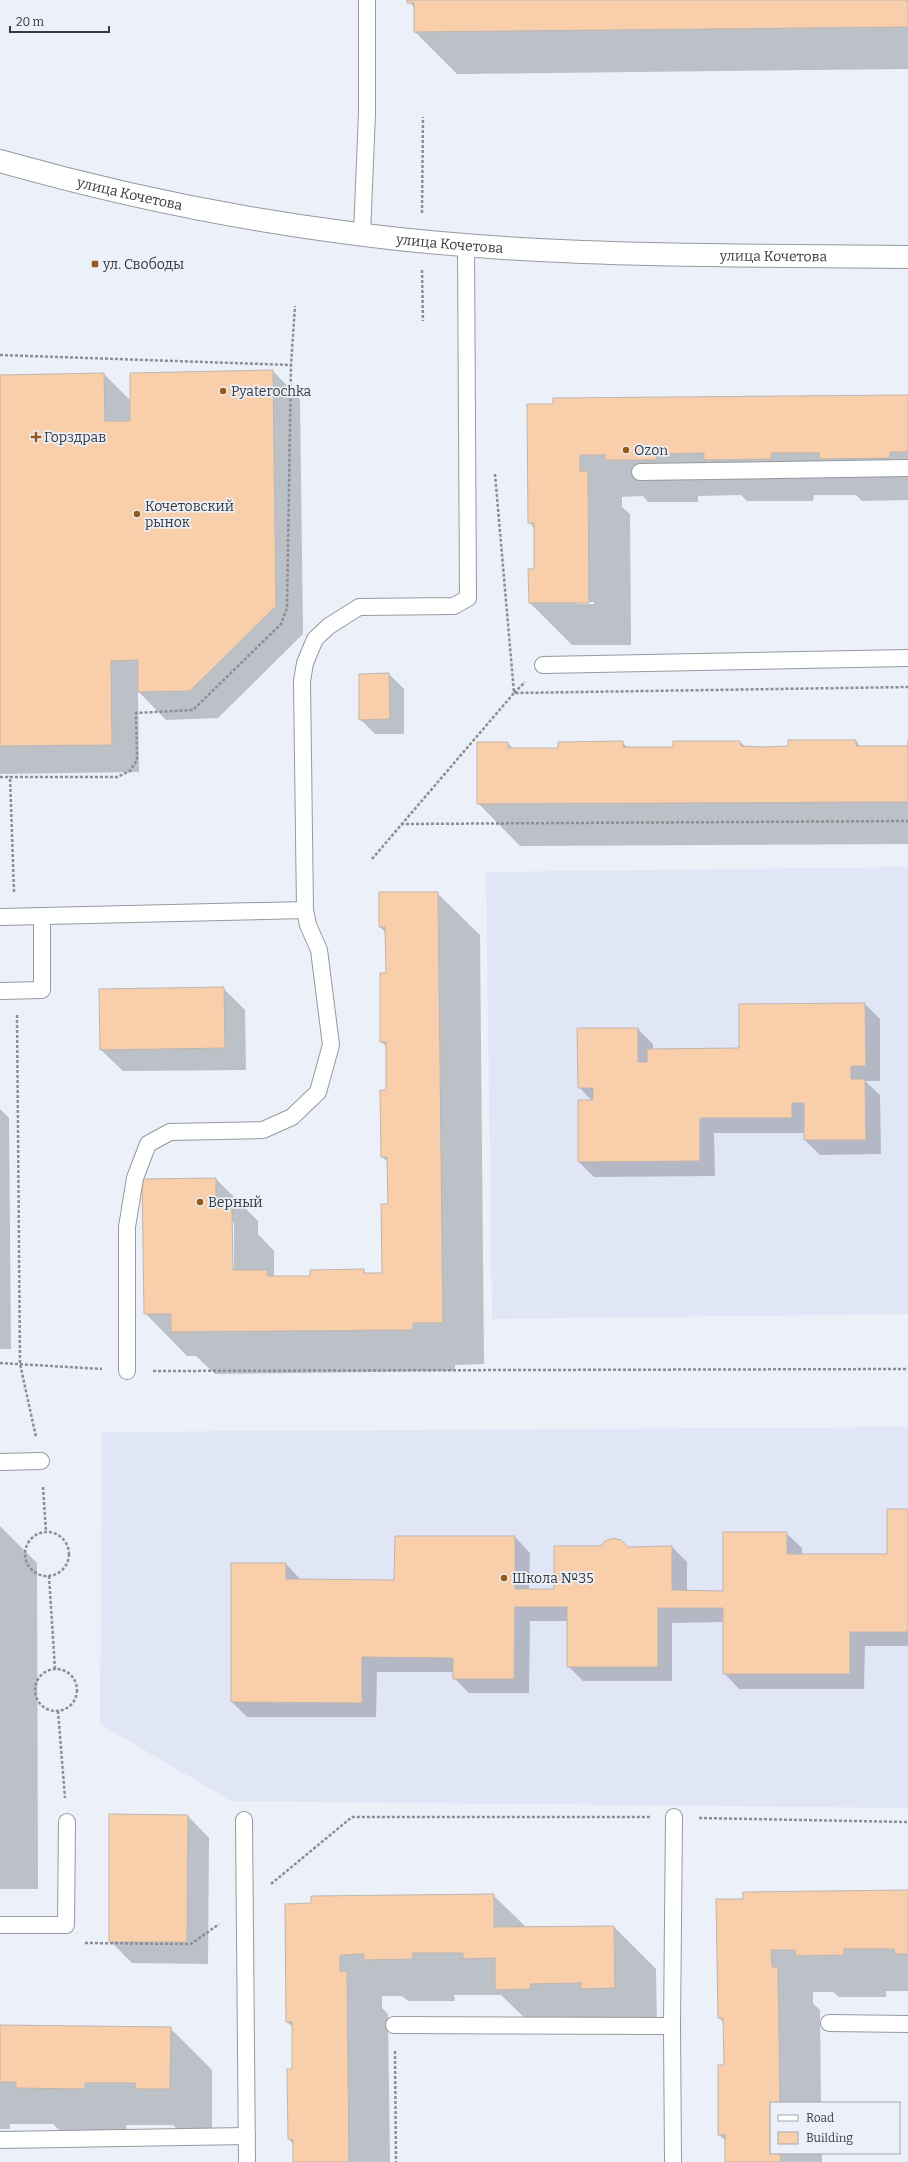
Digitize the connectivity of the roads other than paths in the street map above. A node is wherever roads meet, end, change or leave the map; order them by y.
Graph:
1 (367, 0) edge
2 (0, 161) edge
3 (362, 234) junction
4 (466, 245) junction
5 (908, 257) edge
6 (908, 468) edge
7 (640, 472) dead end
8 (908, 658) edge
9 (543, 665) road end
10 (305, 910) junction
11 (7, 916) edge
12 (42, 916) junction
13 (0, 991) edge
14 (127, 1371) road end
15 (0, 1462) edge
16 (41, 1462) road end
17 (674, 1817) road end
18 (244, 1820) dead end
19 (66, 1822) road end
20 (0, 1925) edge
21 (829, 2023) dead end
22 (908, 2024) edge
23 (394, 2025) road end
24 (672, 2026) junction
25 (247, 2136) junction
26 (0, 2140) edge
27 (247, 2162) edge
28 (673, 2162) edge

1 - 3 lane
2 - 3 main road, улица Кочетова
3 - 4 main road, улица Кочетова
4 - 5 main road, улица Кочетова
4 - 10 lane
6 - 7 lane
8 - 9 lane
10 - 12 lane
10 - 14 lane
11 - 12 lane
12 - 13 lane
15 - 16 lane
17 - 24 lane
18 - 25 lane
19 - 20 lane
21 - 22 lane
23 - 24 lane
24 - 28 lane
25 - 26 lane
25 - 27 lane

